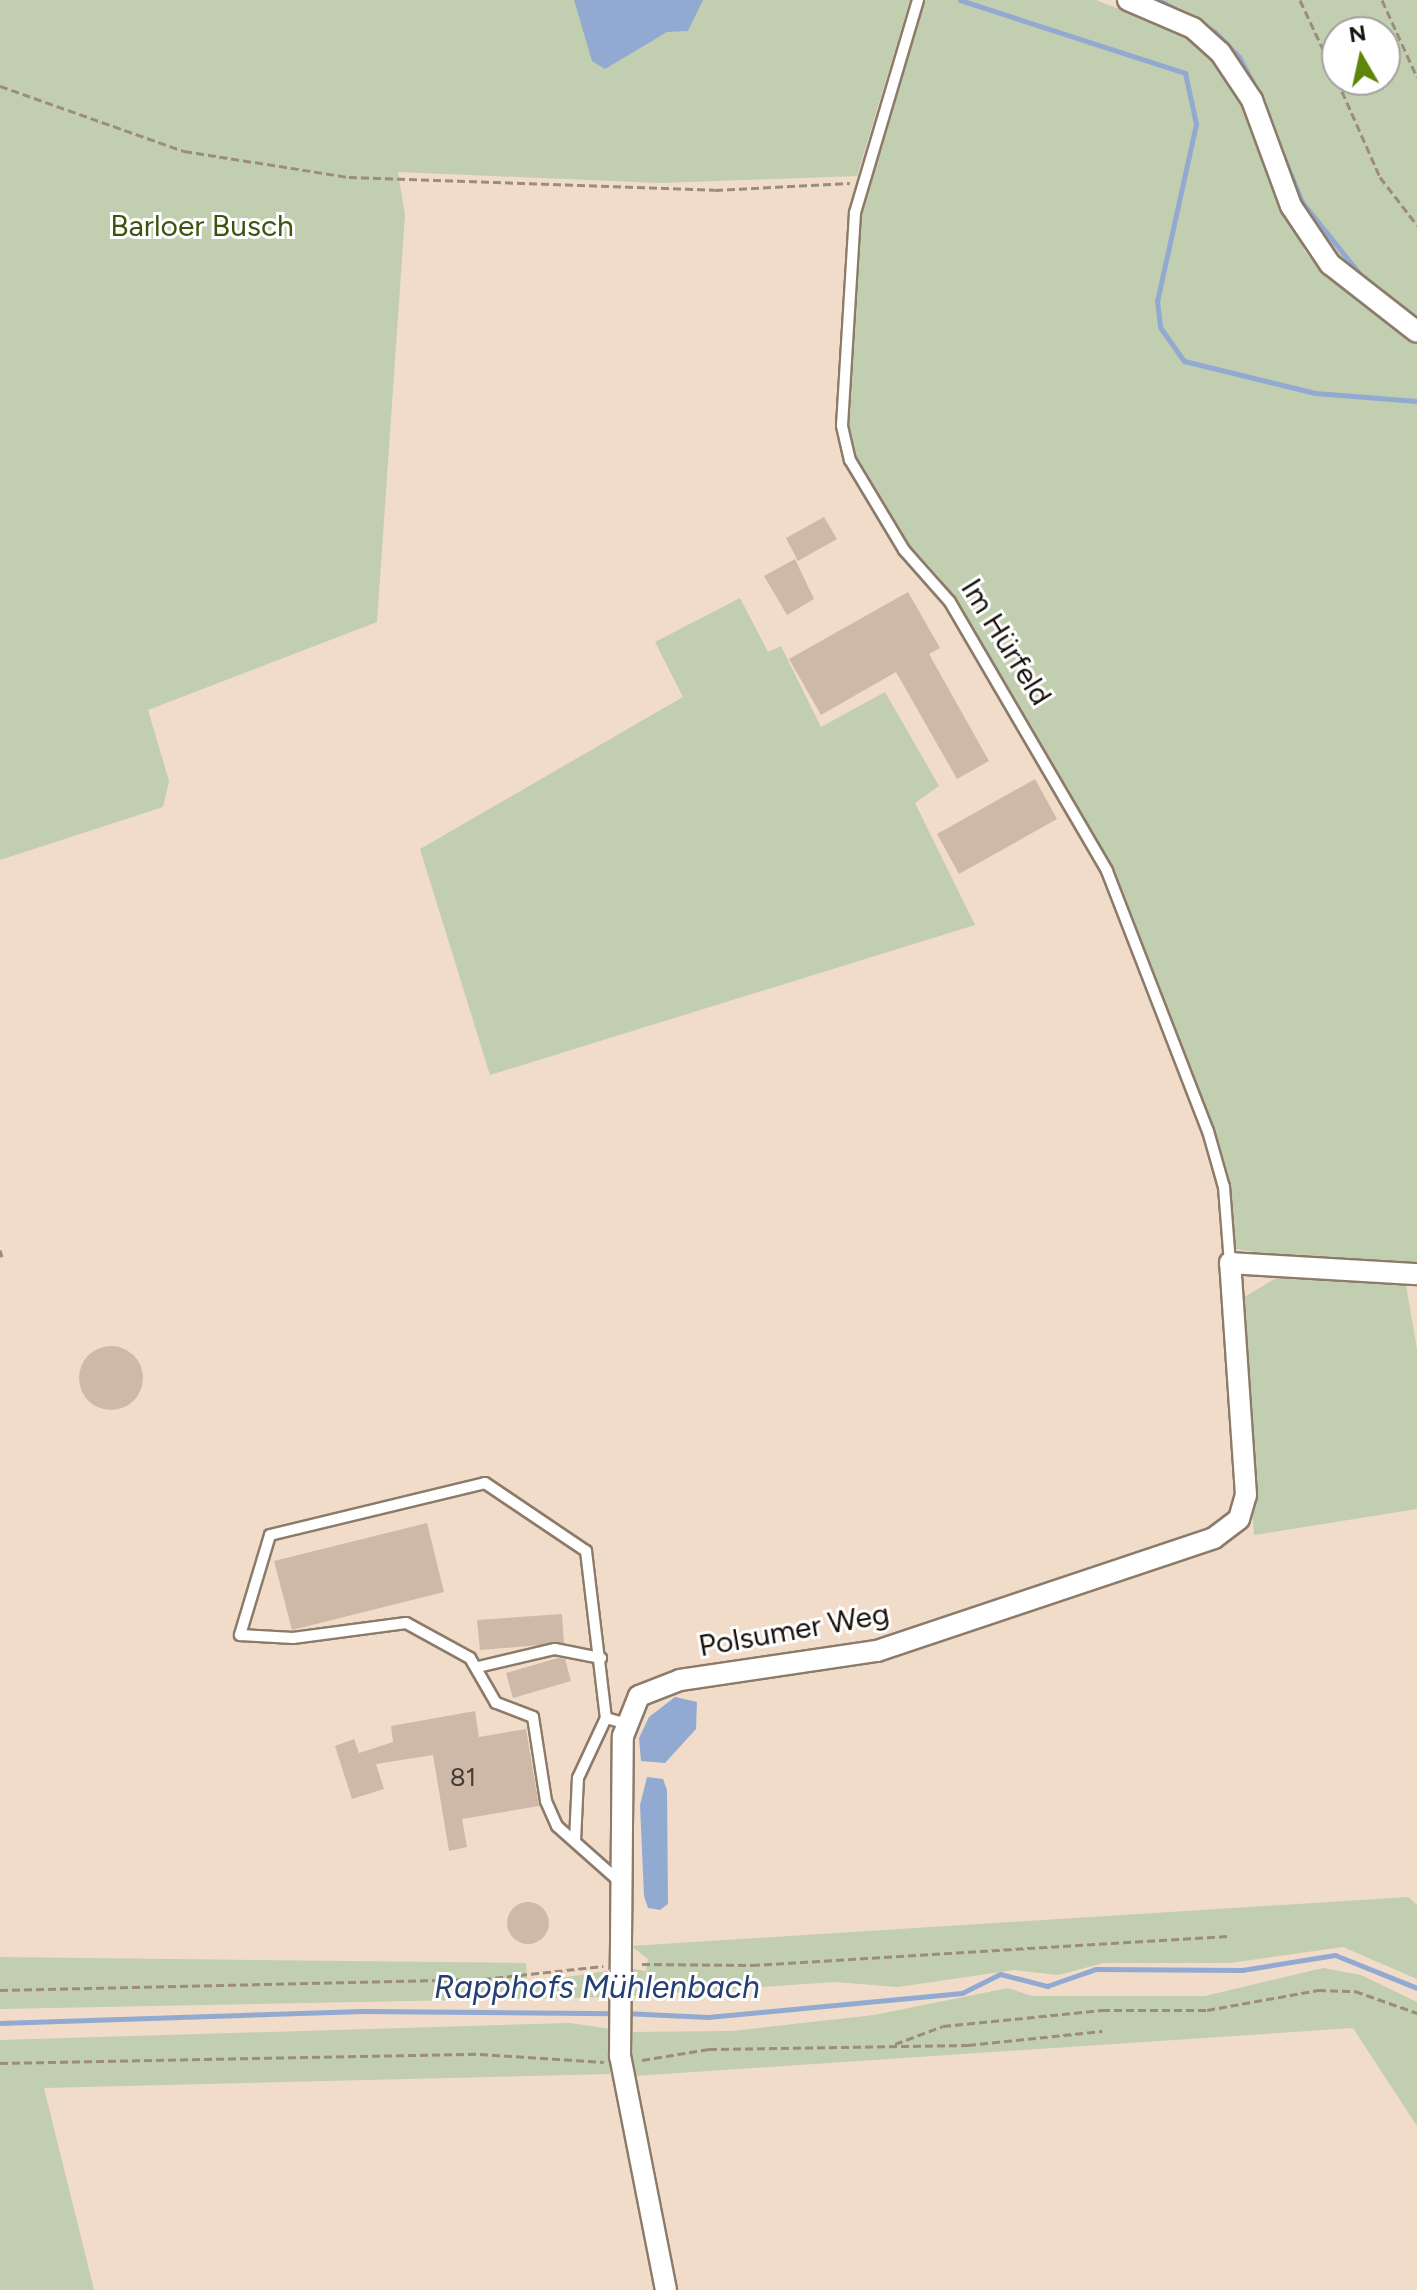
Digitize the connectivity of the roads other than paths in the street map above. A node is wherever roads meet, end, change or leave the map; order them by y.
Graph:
1 (918, 0) edge
2 (1128, 0) edge
3 (1417, 332) edge
4 (1230, 1263) junction
5 (1417, 1274) edge
6 (601, 1658) junction
7 (478, 1667) junction
8 (606, 1718) junction
9 (627, 1724) junction
10 (575, 1841) junction
11 (621, 1883) junction
12 (666, 2290) edge

1 - 4 lane, Im Hürfeld
2 - 3 street
4 - 5 street
4 - 9 street, Polsumer Weg
6 - 7 lane
6 - 7 lane
6 - 8 lane
7 - 10 lane
8 - 9 lane
8 - 10 lane
9 - 11 street
10 - 11 lane
11 - 12 street

